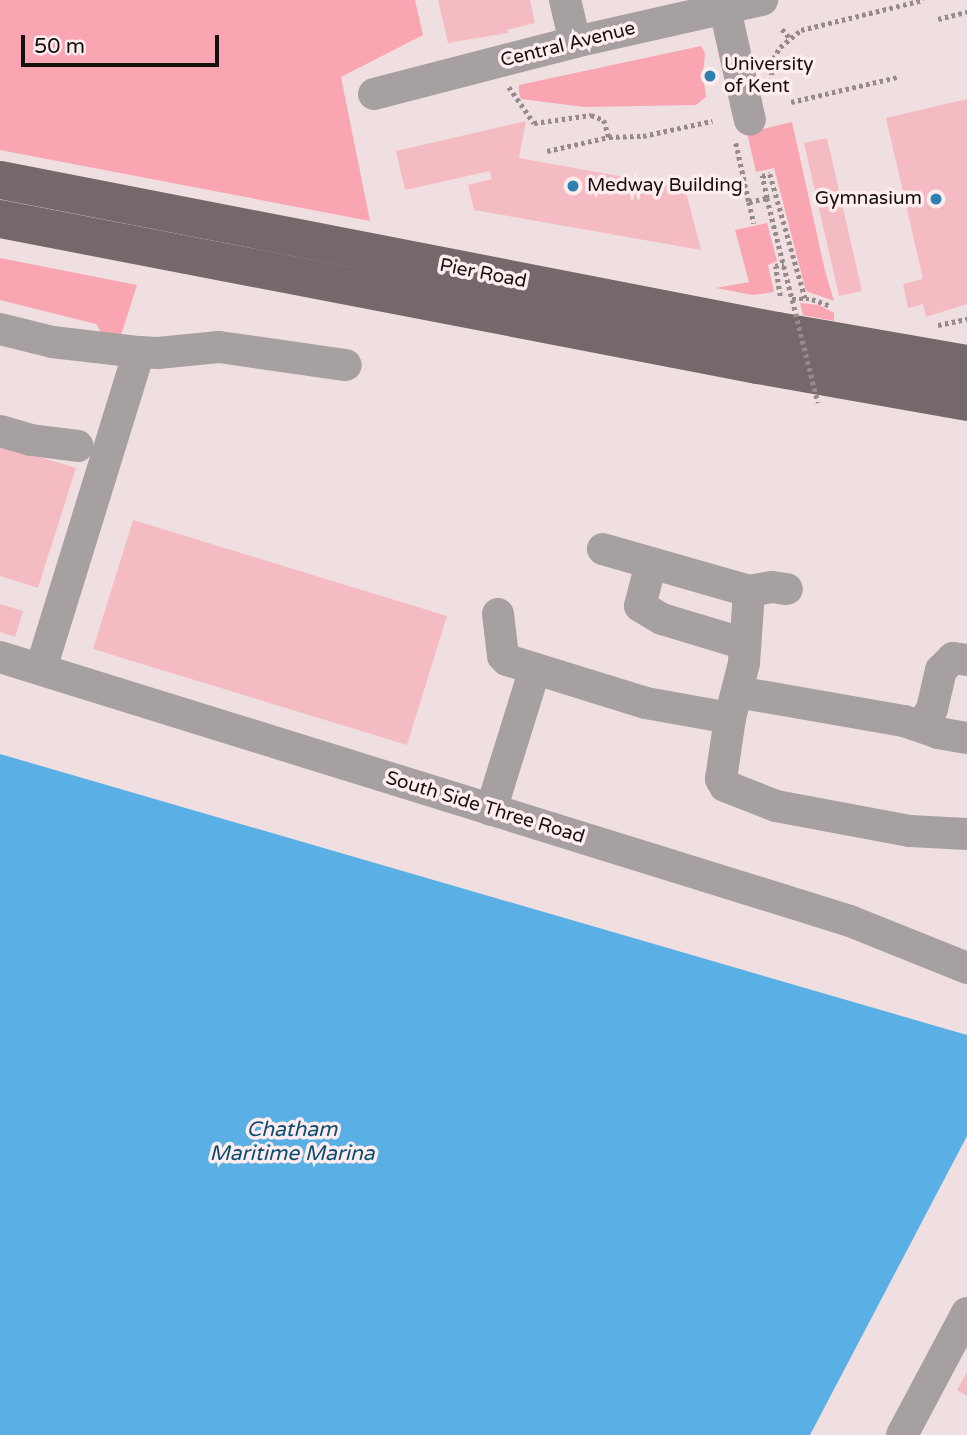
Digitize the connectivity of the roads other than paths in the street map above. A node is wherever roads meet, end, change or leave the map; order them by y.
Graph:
1 (565, 0) edge
2 (762, 0) edge
3 (724, 4) edge
4 (575, 42) junction
5 (374, 94) dead end
6 (743, 118) road end
7 (0, 180) edge
8 (0, 219) edge
9 (0, 329) edge
10 (139, 352) junction
11 (967, 364) edge
12 (346, 365) dead end
13 (967, 402) edge
14 (0, 431) edge
15 (78, 446) dead end
16 (603, 549) dead end
17 (651, 563) junction
18 (787, 589) dead end
19 (749, 591) junction
20 (498, 614) dead end
21 (745, 644) junction
22 (0, 657) edge
23 (967, 660) edge
24 (41, 669) junction
25 (535, 669) junction
26 (733, 705) junction
27 (922, 726) junction
28 (967, 738) edge
29 (491, 810) junction
30 (967, 834) edge
31 (967, 968) edge
32 (967, 1313) edge
33 (902, 1435) edge

1 - 4 street
2 - 3 street, Central Avenue
3 - 4 street, Central Avenue
3 - 6 street
4 - 5 street, Central Avenue
7 - 11 main road, Pier Road
8 - 13 main road, Pier Road
9 - 10 street
10 - 12 street
10 - 24 street
14 - 15 street
16 - 17 street
17 - 19 street
17 - 21 street
18 - 19 street
19 - 21 street
20 - 25 street
21 - 26 street
22 - 24 street, South Side Three Road
23 - 27 street
24 - 29 street, South Side Three Road
25 - 26 street
25 - 29 street
26 - 27 street
26 - 30 street
27 - 28 street
29 - 31 street, South Side Three Road
32 - 33 street

